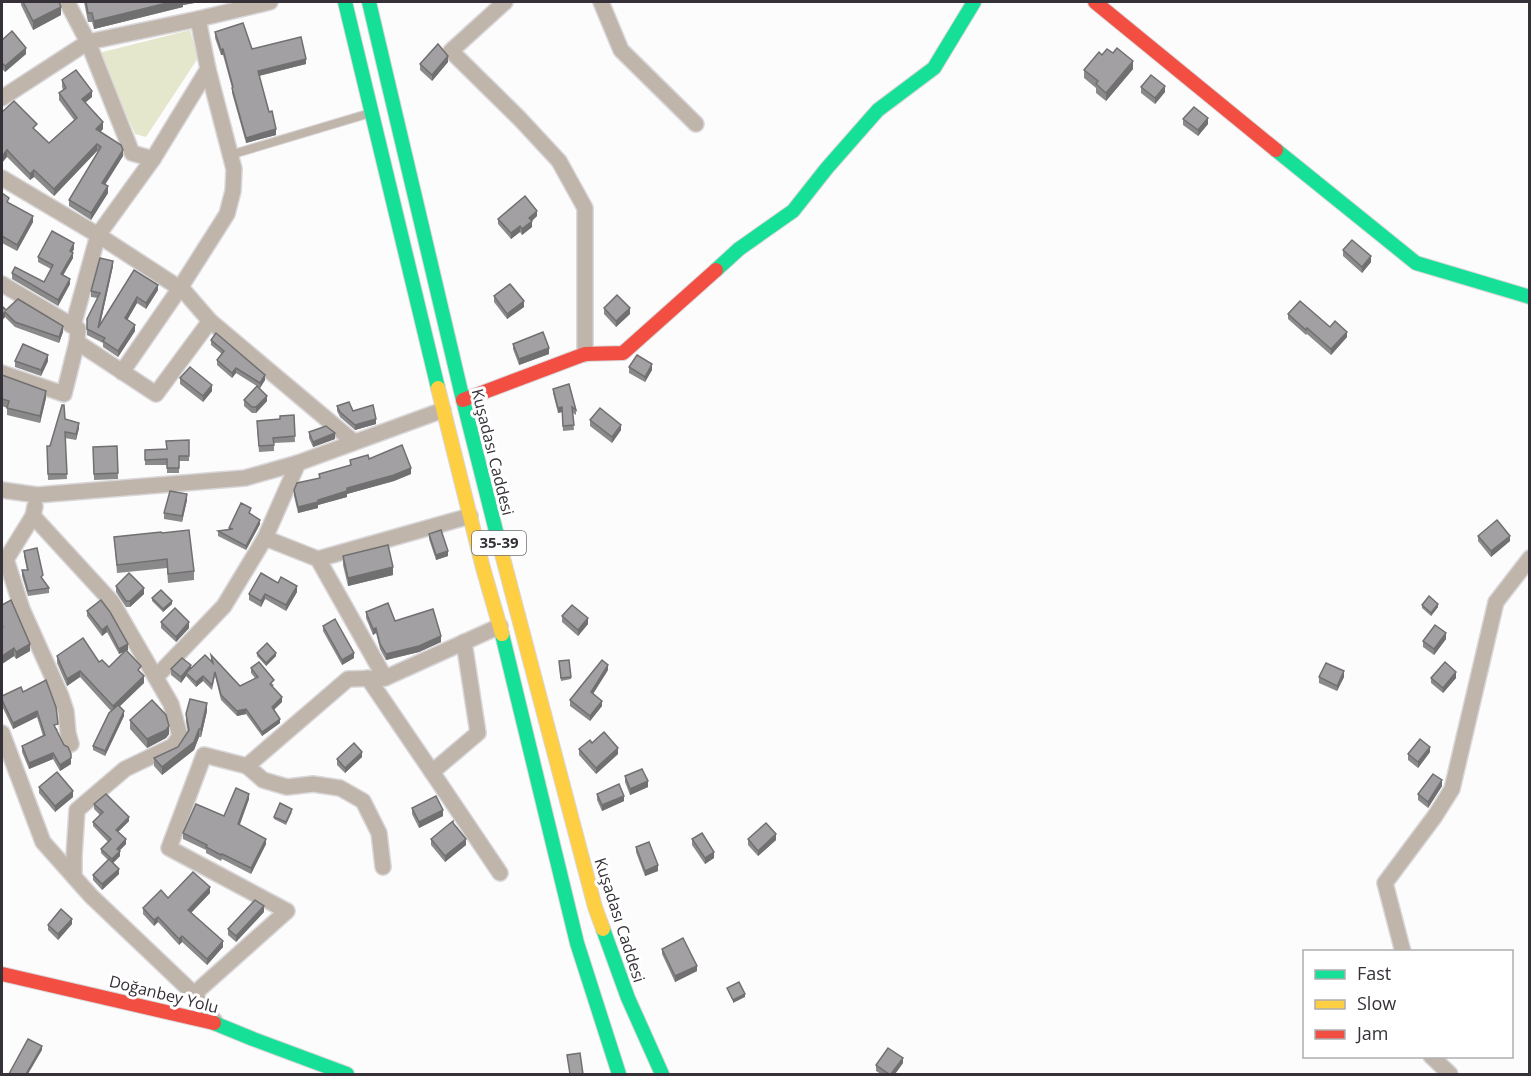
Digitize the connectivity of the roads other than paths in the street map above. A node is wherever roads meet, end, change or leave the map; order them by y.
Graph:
1 (67, 2) edge
2 (270, 2) edge
3 (345, 2) edge
4 (369, 2) edge
5 (505, 2) edge
6 (601, 2) edge
7 (974, 2) edge
8 (1095, 2) edge
9 (198, 19) junction
10 (88, 42) junction
11 (208, 69) junction
12 (2, 98) edge
13 (372, 112) junction
14 (696, 124) dead end
15 (230, 155) junction
16 (153, 159) junction
17 (2, 178) edge
18 (98, 235) junction
19 (2, 284) edge
20 (180, 288) junction
21 (1530, 297) edge
22 (210, 321) junction
23 (73, 326) junction
24 (77, 342) junction
25 (585, 354) junction
26 (122, 372) junction
27 (2, 373) edge
28 (463, 400) junction
29 (443, 410) junction
30 (354, 442) junction
31 (298, 463) junction
32 (2, 490) edge
33 (37, 495) junction
34 (33, 516) junction
35 (470, 516) junction
36 (265, 538) junction
37 (1530, 558) edge
38 (318, 559) junction
39 (4, 562) edge
40 (500, 626) junction
41 (464, 642) junction
42 (156, 677) junction
43 (368, 678) junction
44 (385, 678) junction
45 (2, 733) edge
46 (71, 744) dead end
47 (247, 766) junction
48 (432, 772) junction
49 (383, 867) dead end
50 (500, 873) dead end
51 (74, 876) junction
52 (1404, 950) edge
53 (2, 974) edge
54 (194, 994) junction
55 (216, 1023) junction
56 (1433, 1058) edge
57 (347, 1074) edge
58 (619, 1074) edge
59 (662, 1074) edge
60 (1450, 1074) edge

1 - 10 street
2 - 9 street
3 - 13 main road, 35-39
4 - 28 main road, Kuşadası Caddesi / 35-39
5 - 25 street
6 - 14 street
7 - 25 main road
8 - 21 main road
9 - 10 street
9 - 11 street
10 - 12 street
10 - 16 street
11 - 15 street
11 - 16 street
13 - 15 lane
13 - 29 main road, 35-39
15 - 20 street
16 - 18 street
17 - 18 street
18 - 20 street
18 - 23 street
19 - 23 street
20 - 22 street
20 - 26 street
22 - 26 street
22 - 30 street
23 - 24 street
24 - 26 street
24 - 27 street
25 - 28 main road
28 - 59 main road, Kuşadası Caddesi / 35-39
29 - 30 street
29 - 35 main road, 35-39
30 - 31 street
31 - 33 street
31 - 36 street
32 - 33 street
33 - 34 street
34 - 39 street
34 - 42 street
35 - 38 street
35 - 40 main road, 35-39
36 - 38 street
36 - 42 street
37 - 52 street
38 - 44 street
39 - 46 street
40 - 41 street
40 - 58 main road, 35-39
41 - 44 street
41 - 48 street
42 - 51 street
43 - 44 street
43 - 47 street
43 - 48 street
45 - 51 street
47 - 49 street
47 - 54 street
48 - 50 street
51 - 54 street
53 - 55 main road, Doğanbey Yolu
54 - 55 street
55 - 57 main road, Doğanbey Yolu
56 - 60 street

